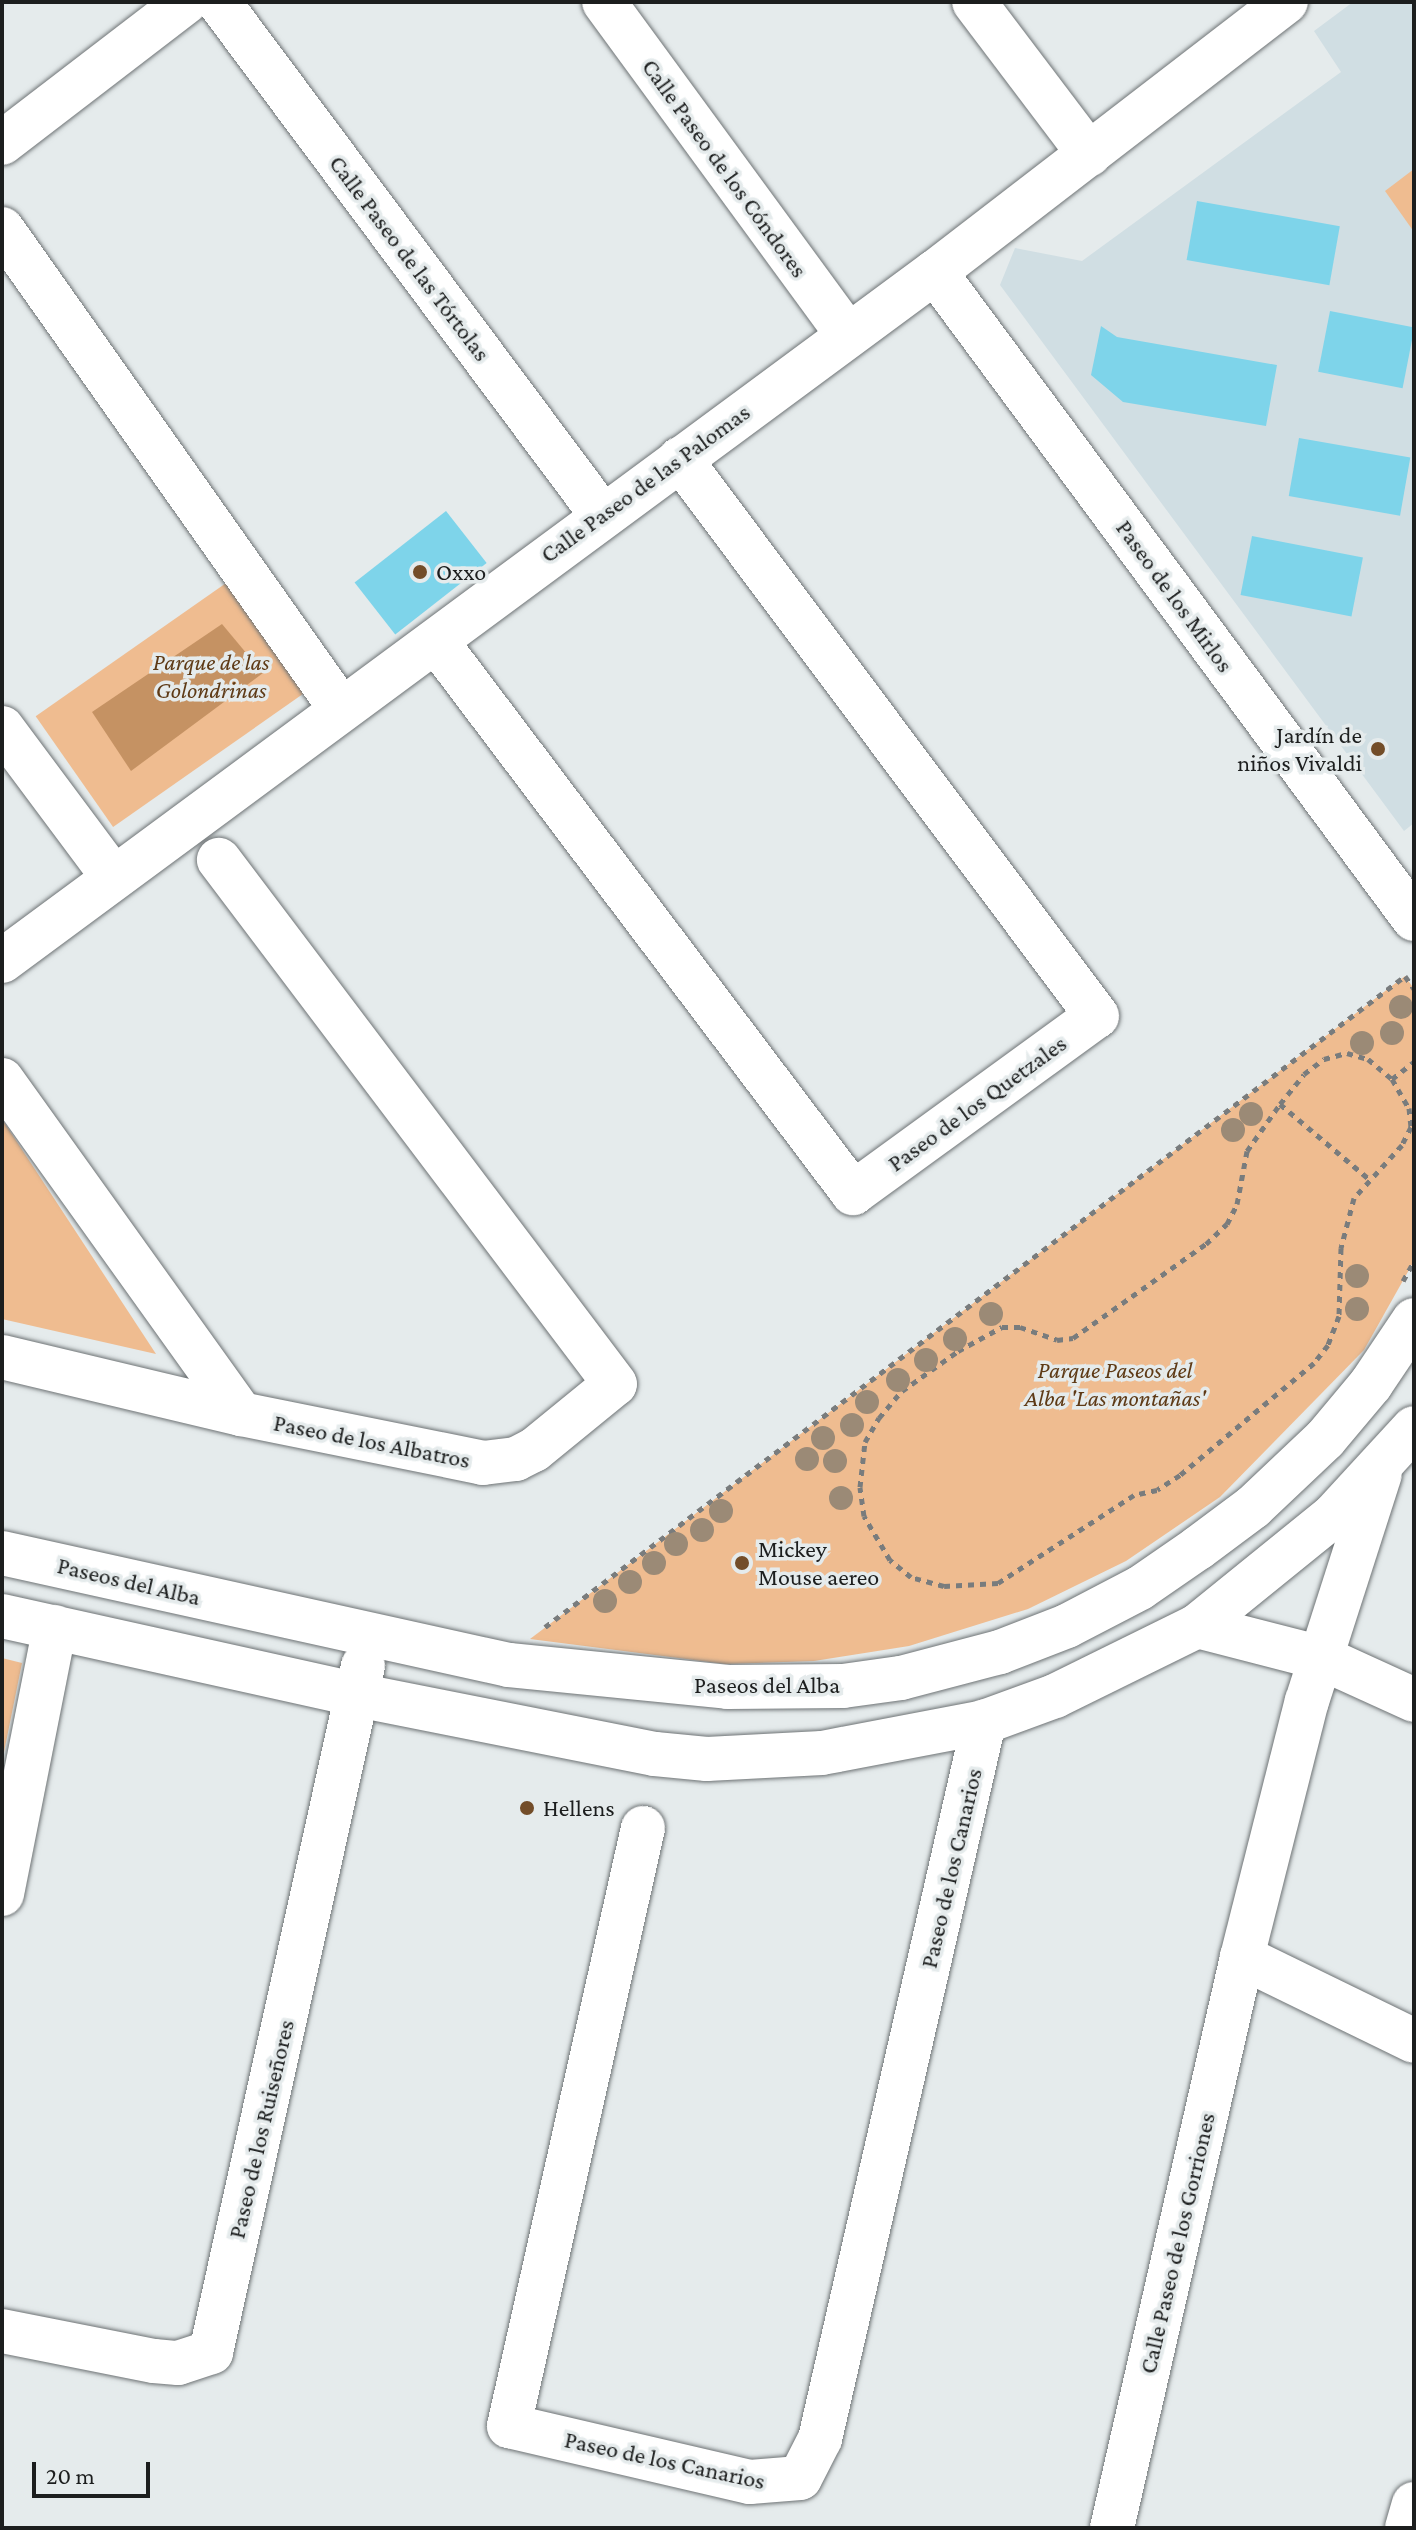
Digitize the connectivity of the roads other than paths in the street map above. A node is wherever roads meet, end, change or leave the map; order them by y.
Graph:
1 (186, 2) edge
2 (219, 2) edge
3 (604, 2) edge
4 (974, 2) edge
5 (1286, 2) edge
6 (2, 143) edge
7 (1089, 154) junction
8 (2, 229) edge
9 (935, 272) junction
10 (846, 333) junction
11 (680, 459) junction
12 (601, 514) junction
13 (436, 641) junction
14 (341, 709) junction
15 (2, 728) edge
16 (219, 860) dead end
17 (113, 877) junction
18 (1414, 919) edge
19 (2, 961) edge
20 (2, 1080) edge
21 (1407, 1303) edge
22 (2, 1357) edge
23 (241, 1414) junction
24 (1414, 1428) edge
25 (1382, 1468) junction
26 (2, 1553) edge
27 (2, 1616) edge
28 (1197, 1626) junction
29 (55, 1627) junction
30 (370, 1635) junction
31 (1322, 1658) junction
32 (357, 1695) junction
33 (1414, 1700) edge
34 (984, 1722) junction
35 (643, 1828) dead end
36 (2, 1894) edge
37 (1242, 1957) junction
38 (1414, 2041) edge
39 (2, 2331) edge
40 (1414, 2504) edge
41 (1112, 2528) edge
42 (1407, 2528) edge

1 - 6 street
2 - 12 street, Calle Paseo de las Tórtolas
3 - 10 street, Calle Paseo de los Cóndores
4 - 7 street
5 - 7 street, Calle Paseo de las Palomas
7 - 9 street, Calle Paseo de las Palomas
8 - 14 street
9 - 10 street, Calle Paseo de las Palomas
9 - 18 street, Paseo de los Mirlos
10 - 11 street, Calle Paseo de las Palomas
11 - 12 street, Calle Paseo de las Palomas
11 - 13 street, Paseo de los Quetzales
12 - 13 street, Calle Paseo de las Palomas
13 - 14 street, Calle Paseo de las Palomas
14 - 17 street, Calle Paseo de las Palomas
15 - 17 street
16 - 23 street, Paseo de los Albatros
17 - 19 street, Calle Paseo de las Palomas
20 - 23 street, Paseo de los Albatros
21 - 30 street, Paseos del Alba
22 - 23 street
24 - 25 street
25 - 28 street
25 - 31 street, Calle Paseo de los Gorriones
26 - 30 street, Paseos del Alba
27 - 29 street
28 - 31 street
28 - 34 street
29 - 32 street
29 - 36 street
30 - 32 street
31 - 33 street
31 - 37 street, Calle Paseo de los Gorriones
32 - 34 street
32 - 39 street, Paseo de los Ruiseñores
34 - 35 street, Paseo de los Canarios
37 - 38 street
37 - 41 street, Calle Paseo de los Gorriones
40 - 42 street

